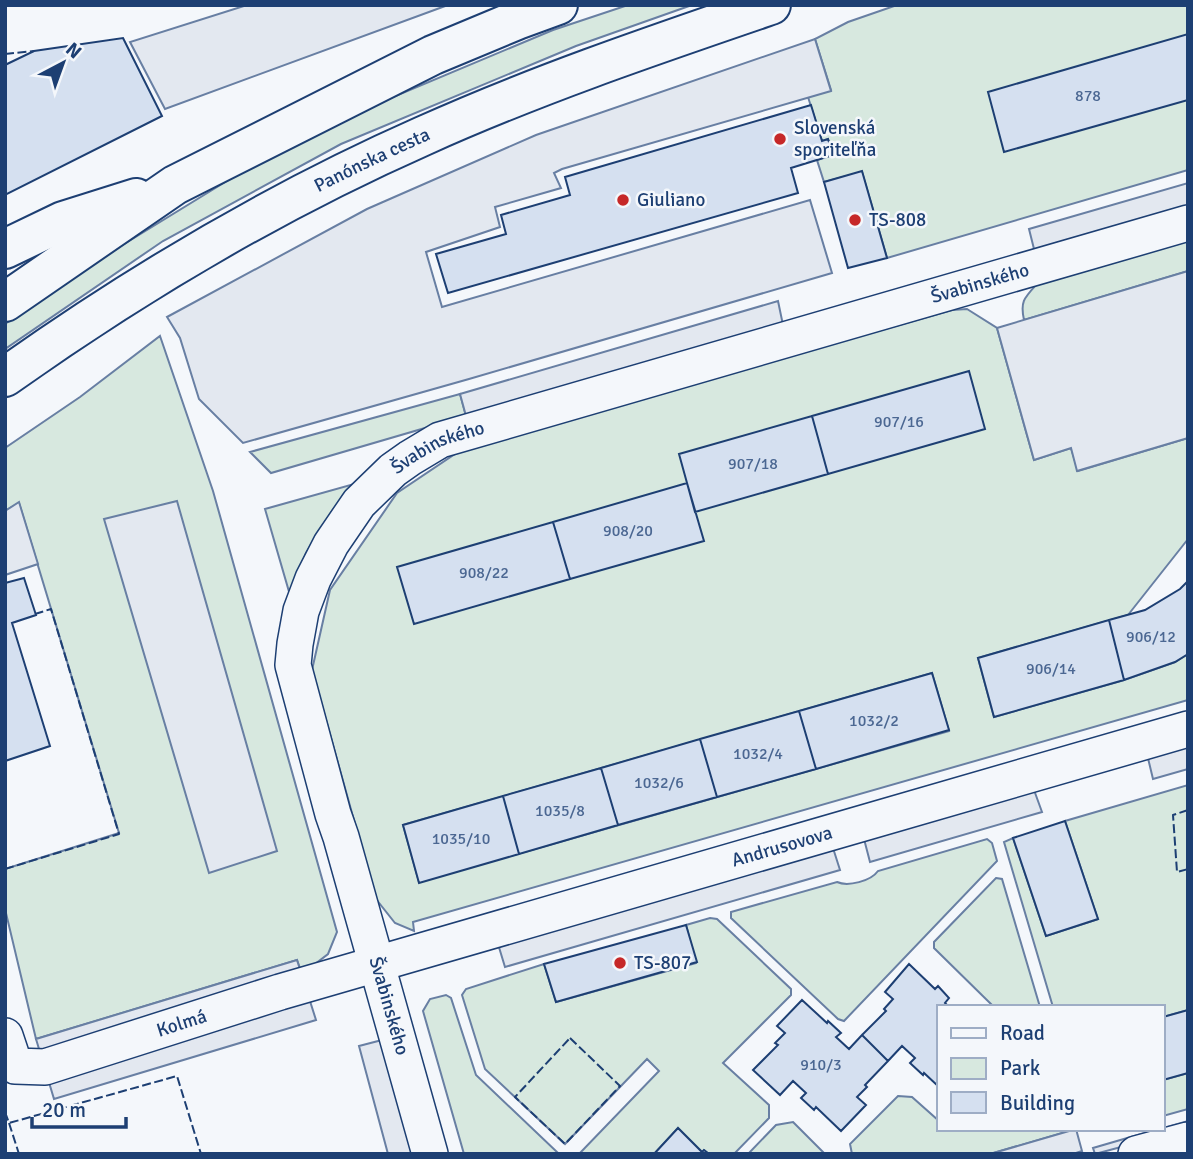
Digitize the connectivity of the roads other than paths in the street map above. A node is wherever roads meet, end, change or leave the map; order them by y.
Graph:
1 (558, 5) edge
2 (771, 5) edge
3 (175, 186) junction
4 (1188, 223) edge
5 (5, 249) edge
6 (5, 302) edge
7 (5, 377) edge
8 (1188, 729) edge
9 (377, 964) junction
10 (5, 1036) edge
11 (1188, 1140) edge
12 (430, 1154) edge
13 (1136, 1154) edge

1 - 3 main road
2 - 7 main road, Panónska cesta
3 - 5 main road
3 - 6 main road
4 - 9 street, Švabinského
8 - 9 street, Andrusovova
9 - 10 street, Kolmá
9 - 12 street, Švabinského
11 - 13 street

